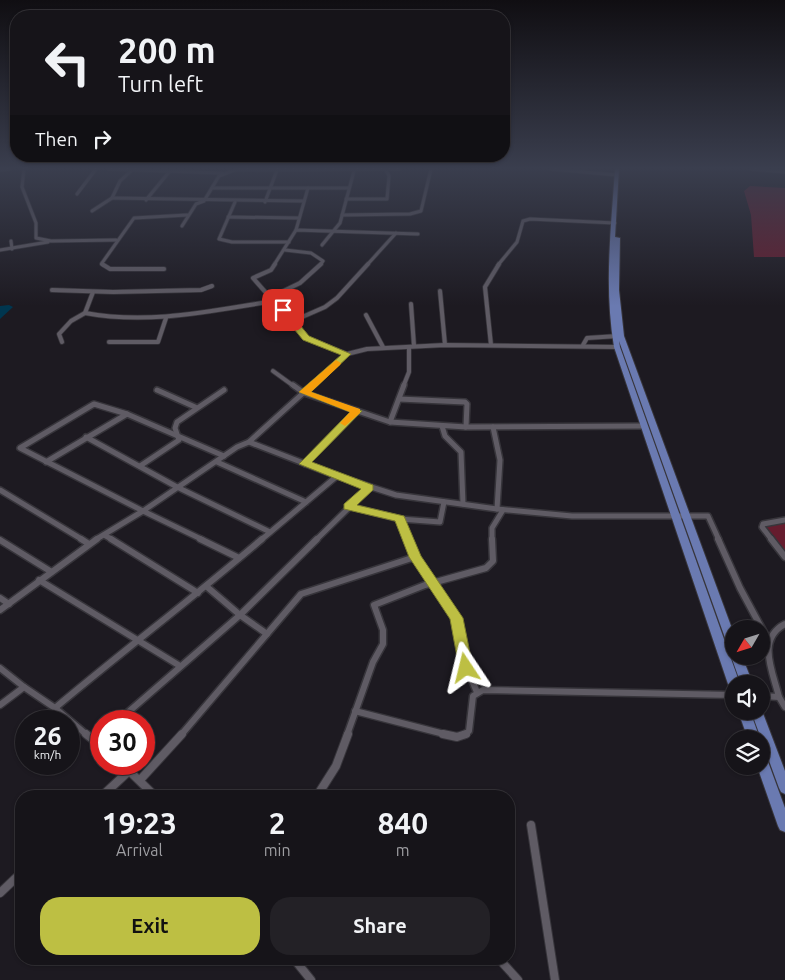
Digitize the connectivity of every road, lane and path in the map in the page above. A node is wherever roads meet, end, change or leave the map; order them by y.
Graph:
1 (32, 215) edge
2 (187, 215) joint
3 (300, 215) edge
4 (342, 215) joint
5 (360, 215) edge
6 (615, 215) edge
7 (228, 217) joint
8 (299, 218) junction
9 (615, 223) junction
10 (182, 226) dead end
11 (296, 230) junction
12 (334, 230) junction
13 (396, 233) junction
14 (418, 234) dead end
15 (116, 240) junction
16 (11, 241) dead end
17 (51, 241) junction
18 (288, 242) junction
19 (322, 245) dead end
20 (12, 249) junction
21 (0, 250) edge
22 (285, 250) junction
23 (164, 269) dead end
24 (212, 286) dead end
25 (52, 290) dead end
26 (440, 290) dead end
27 (93, 292) junction
28 (273, 299) junction
29 (411, 304) dead end
30 (86, 313) junction
31 (366, 315) dead end
32 (166, 318) junction
33 (293, 321) junction
34 (618, 336) junction
35 (62, 342) dead end
36 (109, 342) dead end
37 (445, 345) junction
38 (491, 345) junction
39 (583, 345) junction
40 (383, 347) junction
41 (411, 347) junction
42 (617, 347) junction
43 (347, 354) junction
44 (273, 371) dead end
45 (158, 390) dead end
46 (224, 390) dead end
47 (304, 392) junction
48 (399, 399) junction
49 (195, 407) junction
50 (357, 411) junction
51 (127, 414) junction
52 (390, 422) junction
53 (442, 426) junction
54 (644, 426) junction
55 (466, 427) junction
56 (493, 427) junction
57 (179, 435) junction
58 (86, 437) junction
59 (249, 442) junction
60 (224, 456) junction
61 (46, 462) junction
62 (217, 462) junction
63 (304, 464) junction
64 (140, 466) junction
65 (337, 476) junction
66 (178, 487) junction
67 (368, 488) junction
68 (0, 490) edge
69 (306, 502) junction
70 (444, 502) junction
71 (463, 504) junction
72 (348, 506) junction
73 (500, 509) junction
74 (143, 511) junction
75 (675, 515) junction
76 (685, 516) junction
77 (400, 518) junction
78 (785, 520) edge
79 (270, 532) junction
80 (104, 535) junction
81 (0, 540) edge
82 (89, 544) junction
83 (415, 557) junction
84 (239, 558) junction
85 (785, 558) edge
86 (50, 572) junction
87 (40, 580) junction
88 (431, 583) junction
89 (206, 586) junction
90 (198, 593) junction
91 (0, 598) edge
92 (9, 604) junction
93 (0, 610) edge
94 (240, 615) junction
95 (757, 620) edge
96 (785, 624) edge
97 (725, 625) edge
98 (267, 634) junction
99 (770, 636) edge
100 (137, 639) junction
101 (770, 660) edge
102 (180, 666) junction
103 (0, 668) edge
104 (731, 675) edge
105 (24, 687) junction
106 (477, 692) junction
107 (725, 695) edge
108 (770, 696) edge
109 (779, 697) junction
110 (0, 705) edge
111 (785, 707) edge
112 (55, 708) junction
113 (130, 710) edge
114 (355, 711) junction
115 (760, 720) edge
116 (90, 735) edge
117 (125, 775) edge
118 (135, 775) edge
119 (766, 775) edge
120 (140, 780) junction
121 (785, 788) edge
122 (108, 790) edge
123 (149, 790) edge
124 (321, 790) edge
125 (531, 825) dead end
126 (785, 826) edge
127 (15, 879) edge
128 (0, 893) edge
129 (299, 965) edge
130 (504, 965) edge
131 (311, 980) edge
132 (518, 980) edge
133 (554, 980) edge

1 - 17 street
2 - 10 street
2 - 15 street
3 - 8 street
4 - 5 street
4 - 12 street
6 - 9 main road
7 - 8 street
7 - 18 street
8 - 11 street
9 - 34 main road
9 - 38 street
11 - 12 street
11 - 18 street
12 - 13 street
12 - 19 street
13 - 14 street
13 - 33 street
15 - 17 street
15 - 23 street
16 - 20 street
17 - 20 street
18 - 22 street
20 - 21 street
22 - 28 street
22 - 28 street
24 - 27 street
25 - 27 street
26 - 37 street
27 - 30 street
28 - 32 street
28 - 33 street
29 - 41 street
30 - 32 street
30 - 35 street
31 - 40 street
32 - 36 street
33 - 43 street
34 - 39 street
34 - 42 main road
34 - 76 main road
37 - 38 street
37 - 41 street
38 - 39 street
39 - 42 street
40 - 41 street
40 - 43 street
41 - 48 street
42 - 54 main road
43 - 47 street
44 - 47 street
45 - 49 street
46 - 49 street
47 - 50 street
47 - 59 street
48 - 52 street
48 - 55 street
49 - 57 street
50 - 52 street
50 - 63 street
51 - 57 street
51 - 58 street
51 - 61 street
52 - 53 street
53 - 55 street
53 - 71 street
54 - 56 street
54 - 75 main road
55 - 56 street
56 - 73 street
57 - 60 street
57 - 64 street
58 - 61 street
58 - 64 street
59 - 60 street
59 - 63 street
60 - 62 street
61 - 74 street
62 - 66 street
62 - 69 street
63 - 65 street
64 - 66 street
65 - 67 street
65 - 69 street
66 - 74 street
66 - 79 street
67 - 70 street
67 - 72 street
68 - 82 street
69 - 79 street
70 - 71 street
70 - 77 street
71 - 73 street
72 - 77 street
72 - 94 street
73 - 75 street
73 - 88 street
74 - 80 street
74 - 84 street
75 - 76 street
75 - 104 main road
76 - 95 street
76 - 97 main road
77 - 83 street
78 - 85 street
79 - 84 street
80 - 82 street
80 - 90 street
81 - 86 street
82 - 86 street
83 - 88 street
83 - 98 street
84 - 89 street
86 - 87 street
87 - 92 street
87 - 100 street
88 - 106 street
88 - 114 street
89 - 90 street
89 - 94 street
90 - 100 street
91 - 92 street
92 - 93 street
94 - 98 street
94 - 102 street
96 - 99 street
98 - 120 street
100 - 102 street
100 - 112 street
101 - 109 street
102 - 113 street
103 - 105 street
105 - 110 street
105 - 112 street
106 - 107 street
106 - 114 street
108 - 109 street
109 - 111 street
112 - 116 street
114 - 124 street
115 - 121 main road
117 - 122 street
118 - 120 street
119 - 126 main road
120 - 123 street
125 - 133 street
127 - 128 street
129 - 131 street
130 - 132 street

